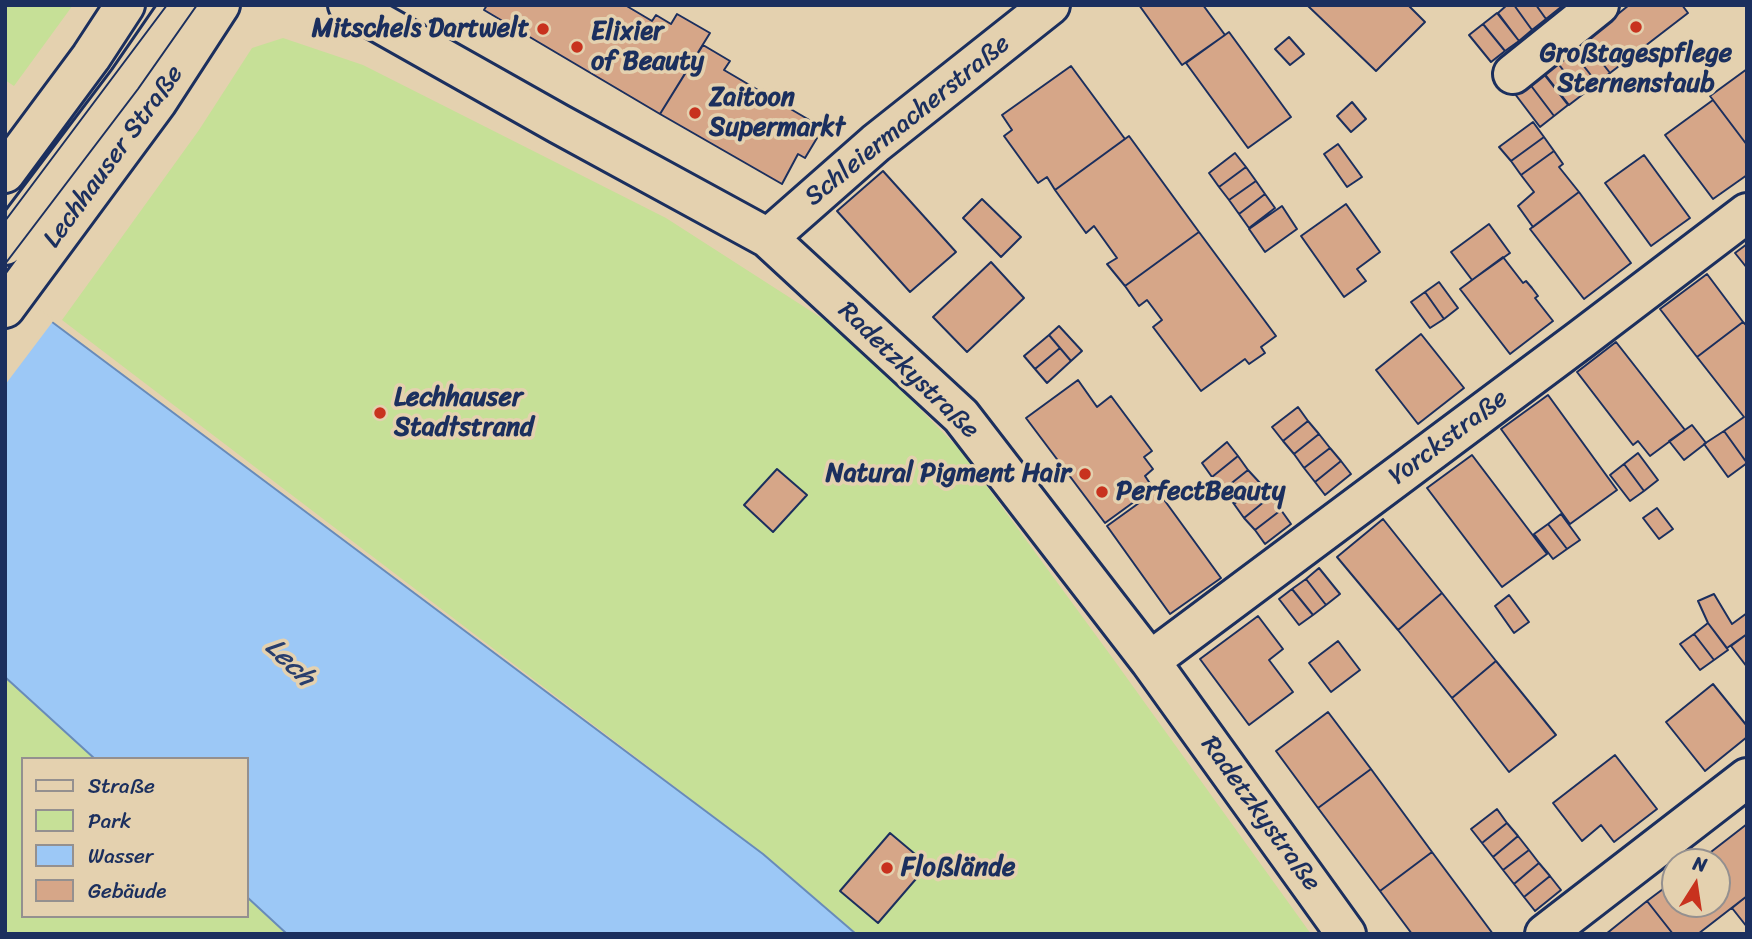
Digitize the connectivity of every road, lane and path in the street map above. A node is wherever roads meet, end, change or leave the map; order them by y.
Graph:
1 (125, 5) edge
2 (181, 5) edge
3 (220, 5) edge
4 (348, 5) edge
5 (1050, 5) edge
6 (1599, 5) edge
7 (1513, 74) dead end
8 (143, 92) junction
9 (5, 173) edge
10 (1747, 213) edge
11 (768, 238) junction
12 (5, 245) edge
13 (5, 307) edge
14 (1150, 661) junction
15 (1747, 778) edge
16 (1346, 934) edge
17 (1545, 934) edge

1 - 9 street
2 - 8 street
3 - 8 street, Lechhauser Straße
4 - 11 street, Radetzkystraße
5 - 11 street, Schleiermacherstraße
6 - 7 street
8 - 12 street
8 - 13 street, Lechhauser Straße
10 - 14 street, Yorckstraße
11 - 14 street, Radetzkystraße
14 - 16 street, Radetzkystraße
15 - 17 street

